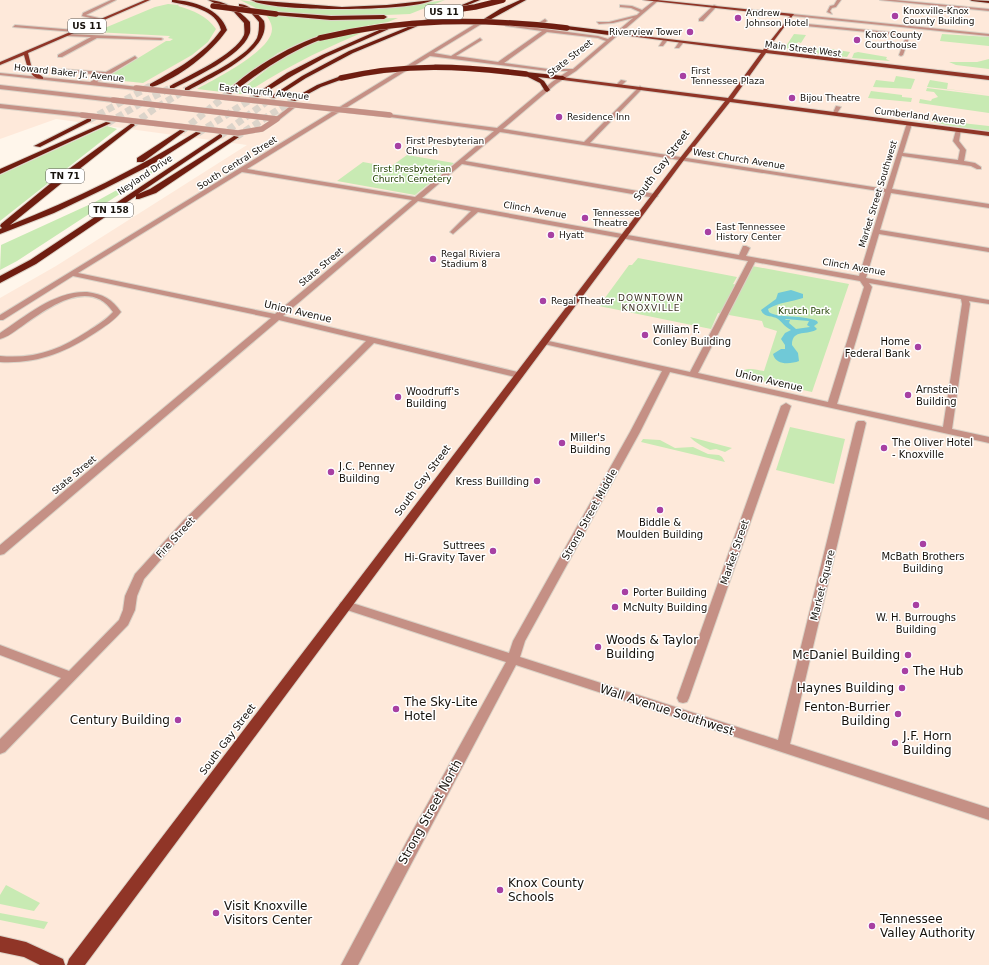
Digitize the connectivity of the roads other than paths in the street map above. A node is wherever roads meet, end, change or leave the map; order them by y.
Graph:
1 (114, 0) edge
2 (148, 0) edge
3 (172, 0) edge
4 (210, 0) edge
5 (253, 0) edge
6 (284, 0) edge
7 (413, 0) edge
8 (431, 0) edge
9 (478, 0) edge
10 (502, 0) edge
11 (524, 0) edge
12 (645, 0) edge
13 (657, 0) edge
14 (839, 0) edge
15 (882, 0) edge
16 (972, 0) edge
17 (234, 2) dead end
18 (989, 2) edge
19 (444, 5) dead end
20 (622, 5) dead end
21 (715, 6) junction
22 (989, 10) edge
23 (640, 14) junction
24 (793, 15) junction
25 (416, 16) dead end
26 (386, 17) dead end
27 (827, 18) junction
28 (539, 19) dead end
29 (101, 20) junction
30 (545, 20) dead end
31 (701, 20) dead end
32 (482, 22) junction
33 (599, 23) dead end
34 (787, 23) junction
35 (15, 26) dead end
36 (526, 27) junction
37 (534, 28) junction
38 (546, 30) junction
39 (75, 31) junction
40 (616, 34) junction
41 (68, 35) junction
42 (989, 35) edge
43 (97, 36) junction
44 (161, 39) dead end
45 (480, 39) dead end
46 (608, 40) junction
47 (665, 41) junction
48 (681, 42) junction
49 (661, 45) dead end
50 (677, 47) dead end
51 (764, 52) junction
52 (26, 53) junction
53 (593, 53) junction
54 (429, 54) junction
55 (602, 54) dead end
56 (901, 55) dead end
57 (60, 56) dead end
58 (135, 57) dead end
59 (452, 57) junction
60 (500, 63) junction
61 (0, 64) edge
62 (59, 70) dead end
63 (574, 70) junction
64 (0, 74) edge
65 (109, 74) junction
66 (526, 74) junction
67 (41, 78) junction
68 (563, 78) junction
69 (989, 78) edge
70 (92, 83) junction
71 (152, 85) tunnel mouth
72 (639, 86) junction
73 (0, 87) edge
74 (172, 87) tunnel mouth
75 (136, 88) joint
76 (188, 88) tunnel mouth
77 (547, 90) junction
78 (229, 93) tunnel mouth
79 (256, 96) tunnel mouth
80 (273, 98) tunnel mouth
81 (729, 100) junction
82 (294, 102) junction
83 (2, 107) edge
84 (838, 107) dead end
85 (834, 114) junction
86 (390, 115) joint
87 (277, 119) junction
88 (89, 120) tunnel mouth
89 (108, 123) tunnel mouth
90 (909, 124) junction
91 (132, 125) tunnel mouth
92 (500, 130) junction
93 (959, 130) junction
94 (182, 131) tunnel mouth
95 (198, 133) tunnel mouth
96 (989, 134) edge
97 (220, 136) tunnel mouth
98 (236, 138) tunnel mouth
99 (586, 143) junction
100 (900, 154) junction
101 (682, 159) junction
102 (461, 162) junction
103 (961, 162) junction
104 (0, 165) edge
105 (979, 168) dead end
106 (243, 170) junction
107 (0, 172) edge
108 (890, 191) junction
109 (655, 196) junction
110 (76, 199) junction
111 (418, 199) junction
112 (989, 206) edge
113 (116, 207) junction
114 (477, 209) junction
115 (0, 231) edge
116 (453, 232) dead end
117 (877, 232) junction
118 (625, 236) junction
119 (746, 248) dead end
120 (989, 250) edge
121 (742, 256) junction
122 (753, 259) junction
123 (72, 274) junction
124 (862, 279) junction
125 (0, 280) edge
126 (964, 297) junction
127 (989, 302) edge
128 (277, 317) junction
129 (0, 318) edge
130 (0, 337) edge
131 (372, 340) junction
132 (544, 342) junction
133 (0, 359) edge
134 (667, 369) junction
135 (693, 374) junction
136 (519, 375) junction
137 (832, 405) junction
138 (786, 406) dead end
139 (861, 424) dead end
140 (948, 430) junction
141 (989, 440) edge
142 (0, 550) edge
143 (345, 605) junction
144 (0, 650) edge
145 (513, 660) junction
146 (71, 678) junction
147 (683, 698) dead end
148 (783, 747) junction
149 (0, 748) edge
150 (989, 814) edge
151 (0, 944) edge
152 (57, 965) edge
153 (75, 965) edge
154 (349, 965) edge

1 - 29 street
2 - 29 main road, US 11
3 - 26 highway, bridge
3 - 71 highway
4 - 74 highway
5 - 8 highway
6 - 7 highway, US 11
9 - 80 highway
10 - 19 highway, US 11, bridge
11 - 32 highway
12 - 13 main road
13 - 21 main road
13 - 23 street, State Street
14 - 27 street
15 - 22 street
16 - 18 highway
17 - 76 highway
20 - 23 street
21 - 24 main road
21 - 31 street
23 - 33 street
23 - 40 street, State Street
24 - 27 street
24 - 34 main road, South Gay Street
25 - 79 highway
27 - 42 street
28 - 36 street
29 - 39 main road, US 11
30 - 37 street
32 - 36 street
32 - 54 street, South Central Street
34 - 51 main road, South Gay Street
34 - 56 street
35 - 39 street
36 - 37 street
37 - 38 street
38 - 46 street
38 - 60 street
39 - 41 main road, US 11
40 - 46 street, State Street
40 - 47 main road, Main Street West
40 - 78 highway, bridge
41 - 43 street
41 - 52 main road, US 11
43 - 44 street
43 - 57 street
45 - 59 street
46 - 53 street, State Street
47 - 48 main road, Main Street West
47 - 49 street
48 - 50 street
48 - 51 main road, Main Street West
51 - 69 main road, Main Street West
51 - 81 main road, South Gay Street
52 - 61 main road, US 11
52 - 67 main road
53 - 55 street
53 - 63 street, State Street
54 - 59 street
54 - 106 street, South Central Street
58 - 65 street
59 - 60 street
60 - 63 street
62 - 65 street
63 - 68 street, State Street
64 - 67 street, Howard Baker Jr. Avenue
65 - 70 street
66 - 68 highway
66 - 77 highway
66 - 82 highway, bridge
67 - 70 street, Howard Baker Jr. Avenue
68 - 72 main road, Cumberland Avenue
68 - 77 street, State Street
70 - 75 street, Howard Baker Jr. Avenue
72 - 81 main road, Cumberland Avenue
72 - 99 street
73 - 87 street, bridge
75 - 82 street, East Church Avenue, bridge
77 - 92 street, State Street
81 - 85 main road, Cumberland Avenue
81 - 101 main road, South Gay Street
82 - 86 street, East Church Avenue, bridge
82 - 87 street
83 - 87 street, bridge
84 - 85 street
85 - 90 main road, Cumberland Avenue
86 - 92 street, West Church Avenue
88 - 104 highway
89 - 107 highway
90 - 93 main road, Cumberland Avenue
90 - 100 street, Market Street Southwest
91 - 115 highway, TN 71
92 - 99 street, West Church Avenue
92 - 102 street, State Street
93 - 96 main road, Cumberland Avenue
93 - 103 street
94 - 110 highway
95 - 110 highway, Neyland Drive / TN 158
97 - 113 highway, Neyland Drive / TN 158
98 - 113 highway
99 - 101 street, West Church Avenue
100 - 103 street
100 - 108 street, Market Street Southwest
101 - 108 street, West Church Avenue
101 - 109 main road, South Gay Street
102 - 109 street
102 - 111 street, State Street
103 - 105 street
106 - 111 street, Clinch Avenue
106 - 123 street, South Central Street
108 - 112 street, West Church Avenue
108 - 117 street, Market Street Southwest
109 - 118 main road, South Gay Street
110 - 115 highway, Neyland Drive / TN 158
111 - 114 street, Clinch Avenue
111 - 128 street, State Street
113 - 125 highway, Neyland Drive / TN 158
114 - 116 street
114 - 118 street, Clinch Avenue
117 - 120 street
117 - 124 street, Market Street Southwest
118 - 121 street, Clinch Avenue
118 - 132 main road, South Gay Street
119 - 121 street
121 - 122 street, Clinch Avenue
122 - 124 street, Clinch Avenue
122 - 135 street
123 - 128 street, Union Avenue
123 - 129 street, South Central Street
124 - 126 street, Clinch Avenue
124 - 137 street, Market Street Southwest
126 - 127 street, Clinch Avenue
126 - 140 street
128 - 131 street, Union Avenue
128 - 142 street, State Street
130 - 133 street
131 - 136 street, Union Avenue
131 - 146 street, Fire Street
132 - 134 street, Union Avenue
132 - 136 main road, South Gay Street
134 - 135 street, Union Avenue
134 - 145 street, Strong Street Middle
135 - 137 street, Union Avenue
136 - 143 main road, South Gay Street
137 - 140 street, Union Avenue
138 - 147 street, Market Street
139 - 148 street, Market Square
140 - 141 street, Union Avenue
143 - 145 street, Wall Avenue Southwest
143 - 153 main road, South Gay Street
144 - 146 street
145 - 148 street, Wall Avenue Southwest
145 - 154 street, Strong Street North
146 - 149 street, Fire Street
148 - 150 street, Wall Avenue Southwest
151 - 152 main road

